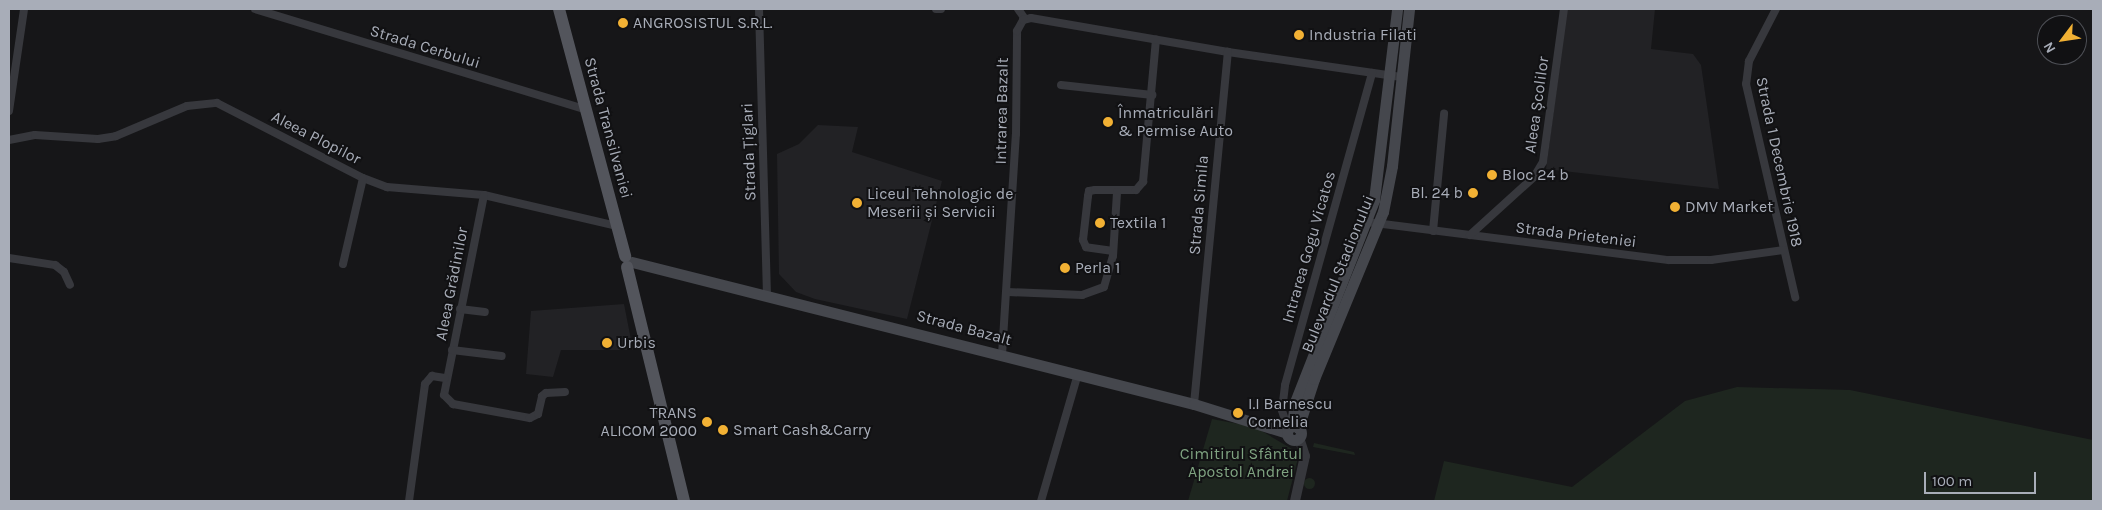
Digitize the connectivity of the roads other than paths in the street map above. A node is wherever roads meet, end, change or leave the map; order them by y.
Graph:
1 (24, 9) edge
2 (255, 9) edge
3 (559, 9) edge
4 (759, 9) edge
5 (936, 9) edge
6 (942, 9) edge
7 (1018, 9) edge
8 (1397, 9) edge
9 (1409, 9) edge
10 (1564, 9) edge
11 (1776, 9) edge
12 (1024, 20) junction
13 (1156, 40) junction
14 (1228, 52) junction
15 (1372, 73) junction
16 (1389, 75) junction
17 (1401, 76) junction
18 (1061, 85) dead end
19 (1152, 95) junction
20 (587, 110) junction
21 (9, 111) edge
22 (1444, 114) dead end
23 (9, 140) edge
24 (363, 178) junction
25 (1117, 192) junction
26 (484, 195) junction
27 (1373, 223) junction
28 (617, 226) junction
29 (1433, 231) junction
30 (1470, 235) junction
31 (1783, 250) junction
32 (1113, 251) junction
33 (9, 258) edge
34 (628, 262) junction
35 (343, 264) dead end
36 (70, 284) dead end
37 (1008, 292) junction
38 (767, 295) junction
39 (1795, 297) dead end
40 (460, 309) junction
41 (485, 312) dead end
42 (452, 350) junction
43 (1002, 355) junction
44 (502, 356) dead end
45 (1078, 374) junction
46 (445, 378) junction
47 (564, 392) dead end
48 (1194, 404) junction
49 (1293, 432) junction
50 (409, 501) edge
51 (684, 501) edge
52 (1041, 501) edge
53 (1295, 501) edge

1 - 21 street
2 - 20 street, Strada Cerbului
3 - 20 main road, Strada Transilvaniei
4 - 38 street, Strada Țiglari
5 - 6 street
7 - 12 street
8 - 16 main road, Bulevardul Stadionului
9 - 17 main road, Bulevardul Stadionului
10 - 30 street, Aleea Școlilor
11 - 31 street, Strada 1 Decembrie 1918
12 - 13 street
12 - 37 street, Intrarea Bazalt
13 - 14 street
13 - 19 street
14 - 15 street
14 - 48 street, Strada Simila
15 - 16 street
15 - 49 street, Intrarea Gogu Vicatos
16 - 17 street
16 - 27 main road, Bulevardul Stadionului
17 - 27 main road, Bulevardul Stadionului
18 - 19 street
19 - 25 street
20 - 28 main road, Strada Transilvaniei
22 - 29 street
23 - 24 street, Aleea Plopilor
24 - 26 street, Aleea Plopilor
24 - 35 street
25 - 32 street
25 - 32 street
26 - 28 street, Aleea Plopilor
26 - 40 street, Aleea Grădinilor
27 - 29 street, Strada Prieteniei
27 - 49 main road, Bulevardul Stadionului
28 - 34 main road, Strada Transilvaniei
29 - 30 street, Strada Prieteniei
30 - 31 street, Strada Prieteniei
31 - 39 street, Strada 1 Decembrie 1918
32 - 37 street
33 - 36 street
34 - 38 main road, Strada Bazalt
34 - 51 main road, Strada Transilvaniei
37 - 43 street, Intrarea Bazalt
38 - 43 main road, Strada Bazalt
40 - 41 street
40 - 42 street, Aleea Grădinilor
42 - 44 street
42 - 46 street, Aleea Grădinilor
43 - 45 main road, Strada Bazalt
45 - 48 main road, Strada Bazalt
45 - 52 street
46 - 47 street, Aleea Grădinilor
46 - 50 street
48 - 49 main road, Strada Bazalt
49 - 53 street

